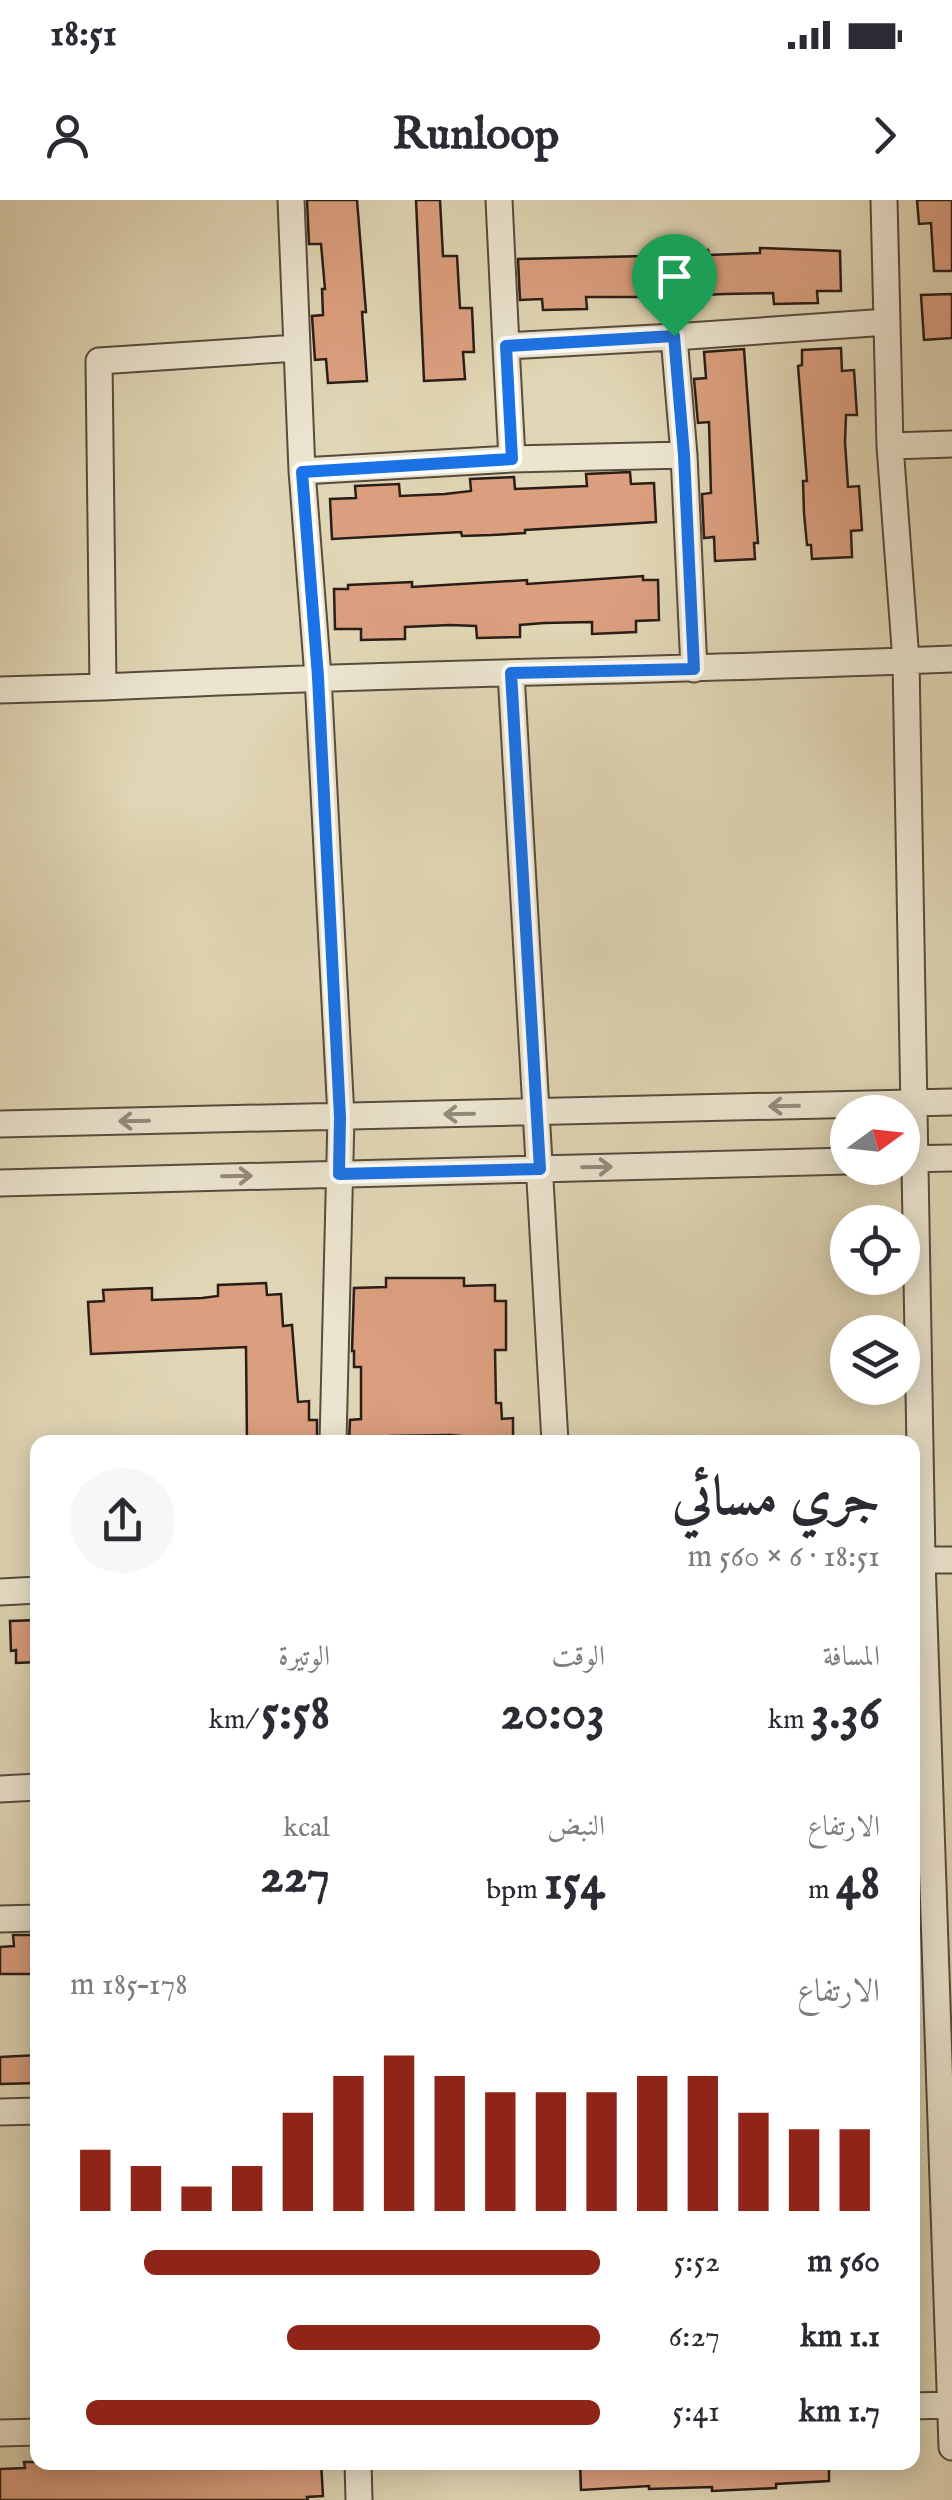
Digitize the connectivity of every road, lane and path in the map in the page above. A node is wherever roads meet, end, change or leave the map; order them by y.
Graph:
1 (291, 200) edge
2 (498, 200) edge
3 (884, 200) edge
4 (887, 322) junction
5 (674, 336) junction
6 (506, 346) junction
7 (297, 348) junction
8 (952, 444) edge
9 (890, 446) junction
10 (684, 455) junction
11 (512, 459) junction
12 (302, 472) junction
13 (952, 659) edge
14 (906, 661) junction
15 (694, 669) junction
16 (511, 673) junction
17 (318, 677) junction
18 (103, 687) junction
19 (0, 690) edge
20 (916, 1095) edge
21 (952, 1102) edge
22 (920, 1103) edge
23 (830, 1105) edge
24 (536, 1112) junction
25 (340, 1117) junction
26 (0, 1124) edge
27 (952, 1158) edge
28 (920, 1159) edge
29 (830, 1161) edge
30 (540, 1169) junction
31 (339, 1174) junction
32 (0, 1183) edge
33 (910, 1185) edge
34 (333, 1435) edge
35 (556, 1435) edge
36 (915, 1435) edge
37 (920, 1560) edge
38 (952, 1560) edge
39 (920, 1586) edge
40 (30, 1590) edge
41 (0, 1592) edge
42 (940, 1760) edge
43 (30, 1788) edge
44 (0, 1789) edge
45 (923, 1897) edge
46 (30, 1918) edge
47 (0, 1919) edge
48 (946, 2085) edge
49 (920, 2086) edge
50 (30, 2111) edge
51 (0, 2112) edge
52 (951, 2405) edge
53 (920, 2406) edge
54 (30, 2432) edge
55 (0, 2433) edge
56 (952, 2447) edge
57 (358, 2470) edge
58 (359, 2500) edge

1 - 7 street
2 - 6 street
3 - 4 street
4 - 5 street
4 - 9 street
5 - 6 street
5 - 10 street
6 - 11 street
7 - 12 street
7 - 18 street
8 - 9 street
9 - 14 street
10 - 11 street
10 - 15 street
11 - 12 street
12 - 17 street
13 - 14 street
14 - 15 street
14 - 20 street
15 - 16 street
16 - 17 street
16 - 24 street
17 - 18 street
17 - 25 street
18 - 19 street
21 - 22 street
23 -> 24 street
24 -> 25 street
24 - 30 street
25 -> 26 street
25 - 31 street
27 - 28 street
30 -> 29 street
30 - 31 street
30 - 35 street
32 -> 31 street
31 - 34 street
33 - 36 street
37 - 38 street
39 - 42 street
40 - 41 street
42 - 45 street
43 - 44 street
45 - 48 street
46 - 47 street
48 - 49 street
48 - 52 street
50 - 51 street
52 - 53 street
52 - 56 street
54 - 55 street
57 - 58 street

